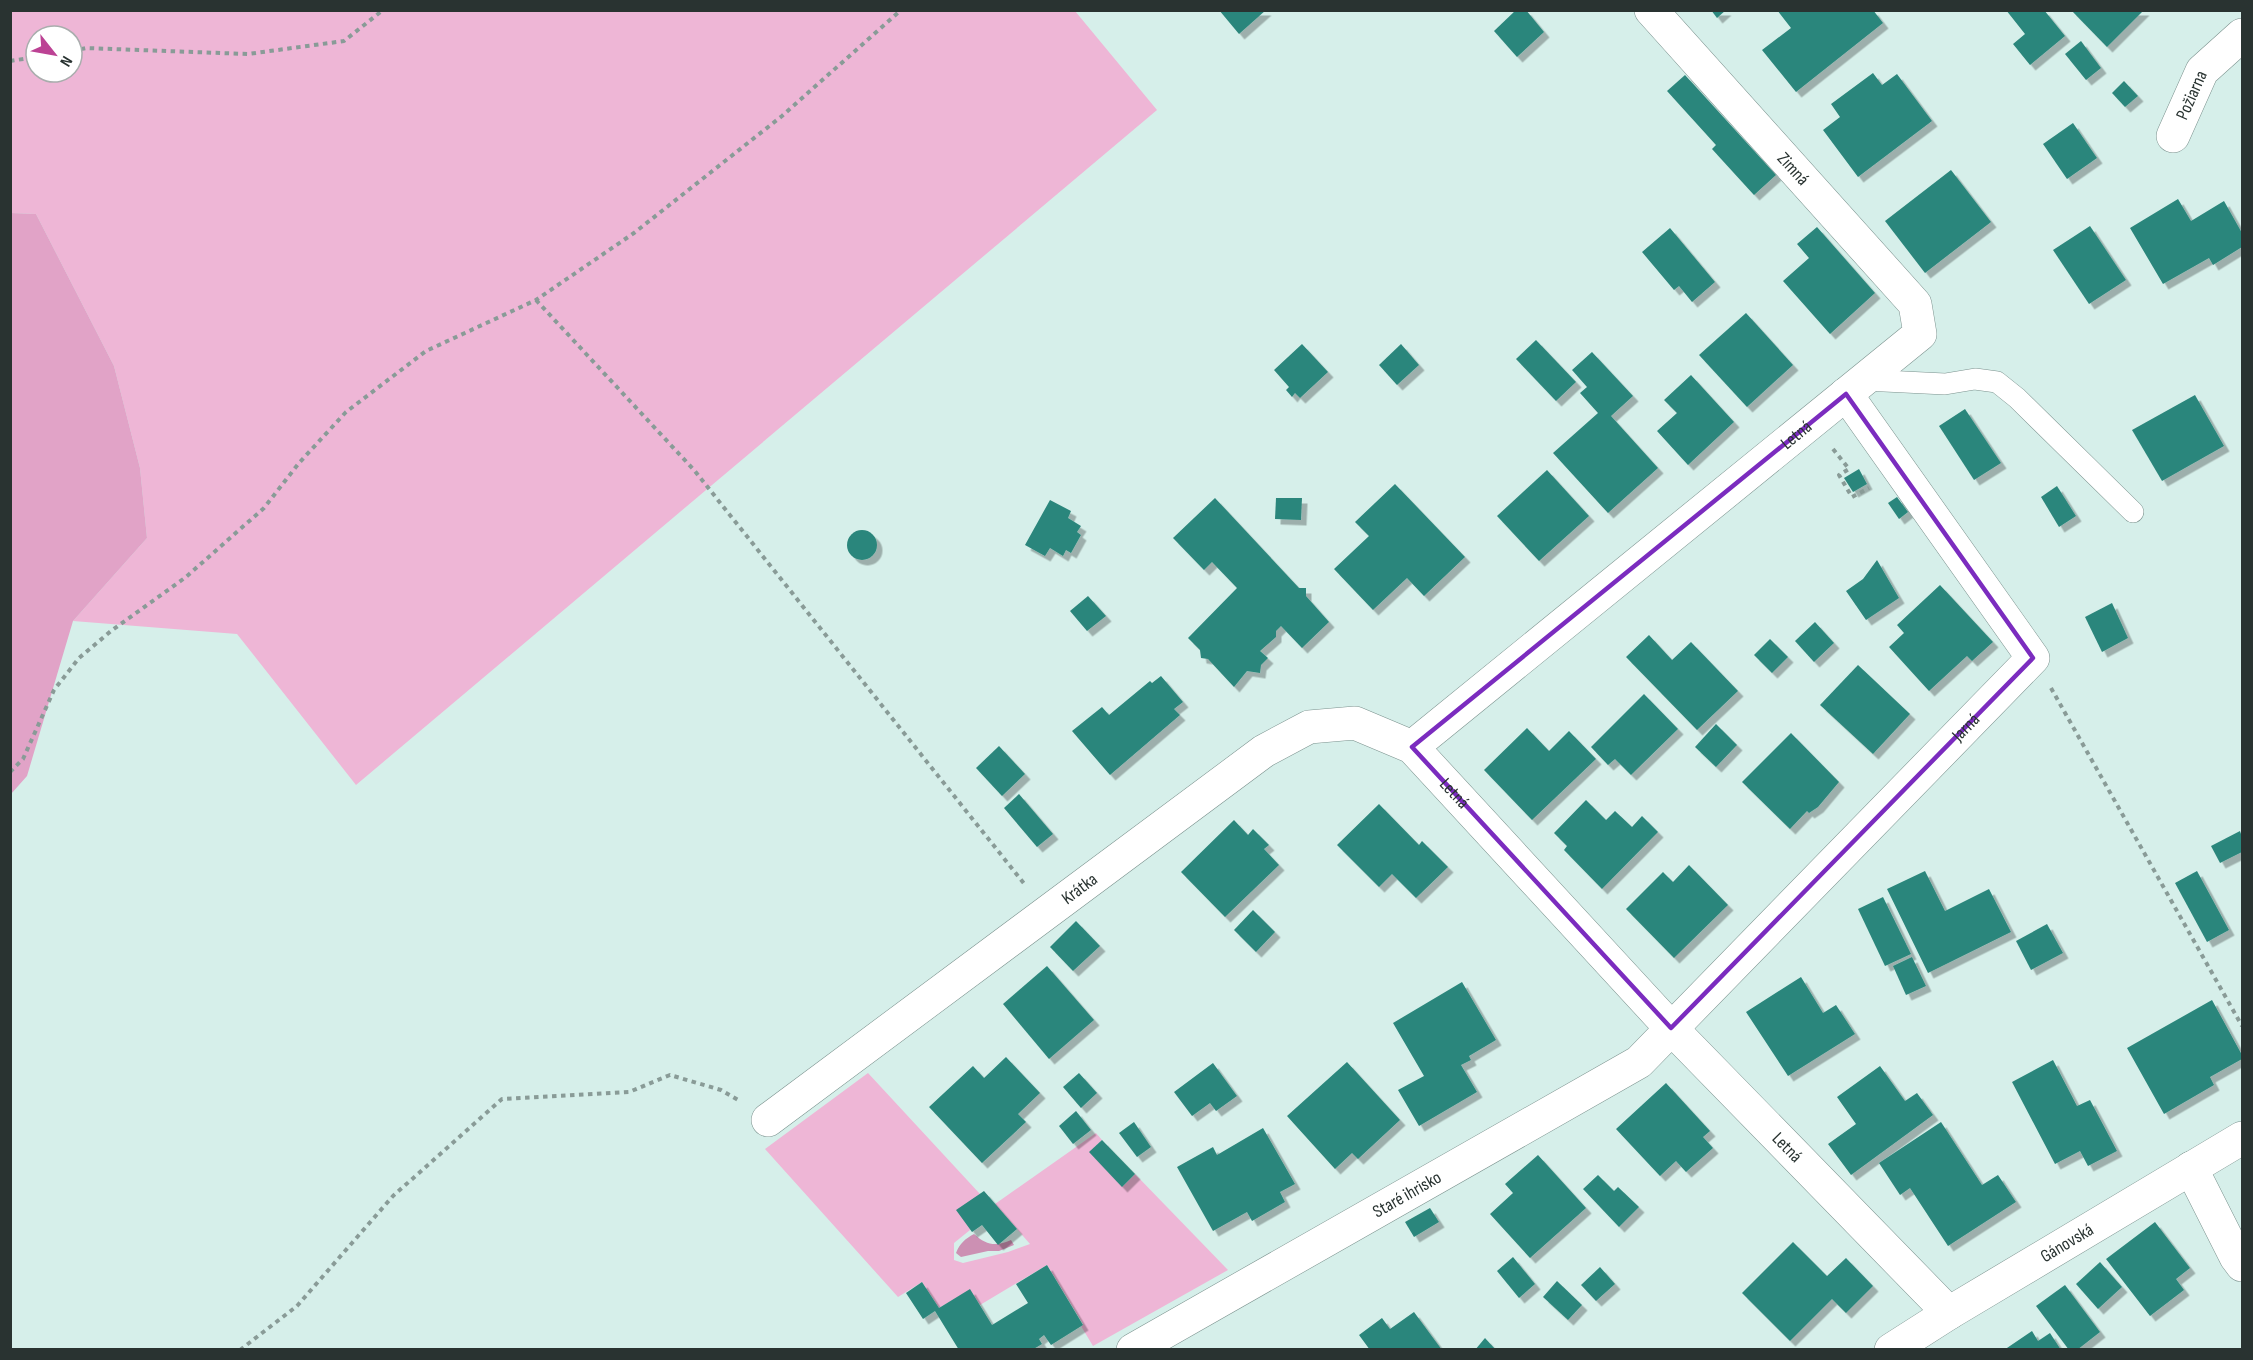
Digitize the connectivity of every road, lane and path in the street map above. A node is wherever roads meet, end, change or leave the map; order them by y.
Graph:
1 (383, 10) edge
2 (901, 10) edge
3 (1651, 10) edge
4 (2242, 35) edge
5 (84, 48) edge
6 (2173, 136) dead end
7 (536, 300) junction
8 (1920, 334) joint
9 (1855, 387) junction
10 (1855, 466) dead end
11 (1873, 486) dead end
12 (2133, 512) dead end
13 (2033, 658) junction
14 (1412, 747) junction
15 (10, 772) edge
16 (1047, 912) junction
17 (2242, 1026) edge
18 (1671, 1028) junction
19 (768, 1120) joint
20 (2242, 1138) edge
21 (2191, 1168) junction
22 (2242, 1265) edge
23 (1949, 1313) junction
24 (240, 1350) edge
25 (1133, 1350) edge
26 (1891, 1350) edge

1 - 5 path
2 - 7 path
3 - 8 street, Zimná
4 - 6 street, Požiarna
7 - 15 path
7 - 16 path
8 - 9 street, Letná
9 - 12 lane
9 - 13 street
9 - 14 street, Letná
10 - 11 path
13 - 17 path
13 - 18 street, Jarná
14 - 16 street, Krátka
14 - 18 street, Letná
16 - 19 street, Krátka
18 - 23 street, Letná
18 - 25 street, Staré ihrisko
19 - 24 path
20 - 21 street, Gánovská
21 - 22 street
21 - 23 street, Gánovská
23 - 26 street, Gánovská

